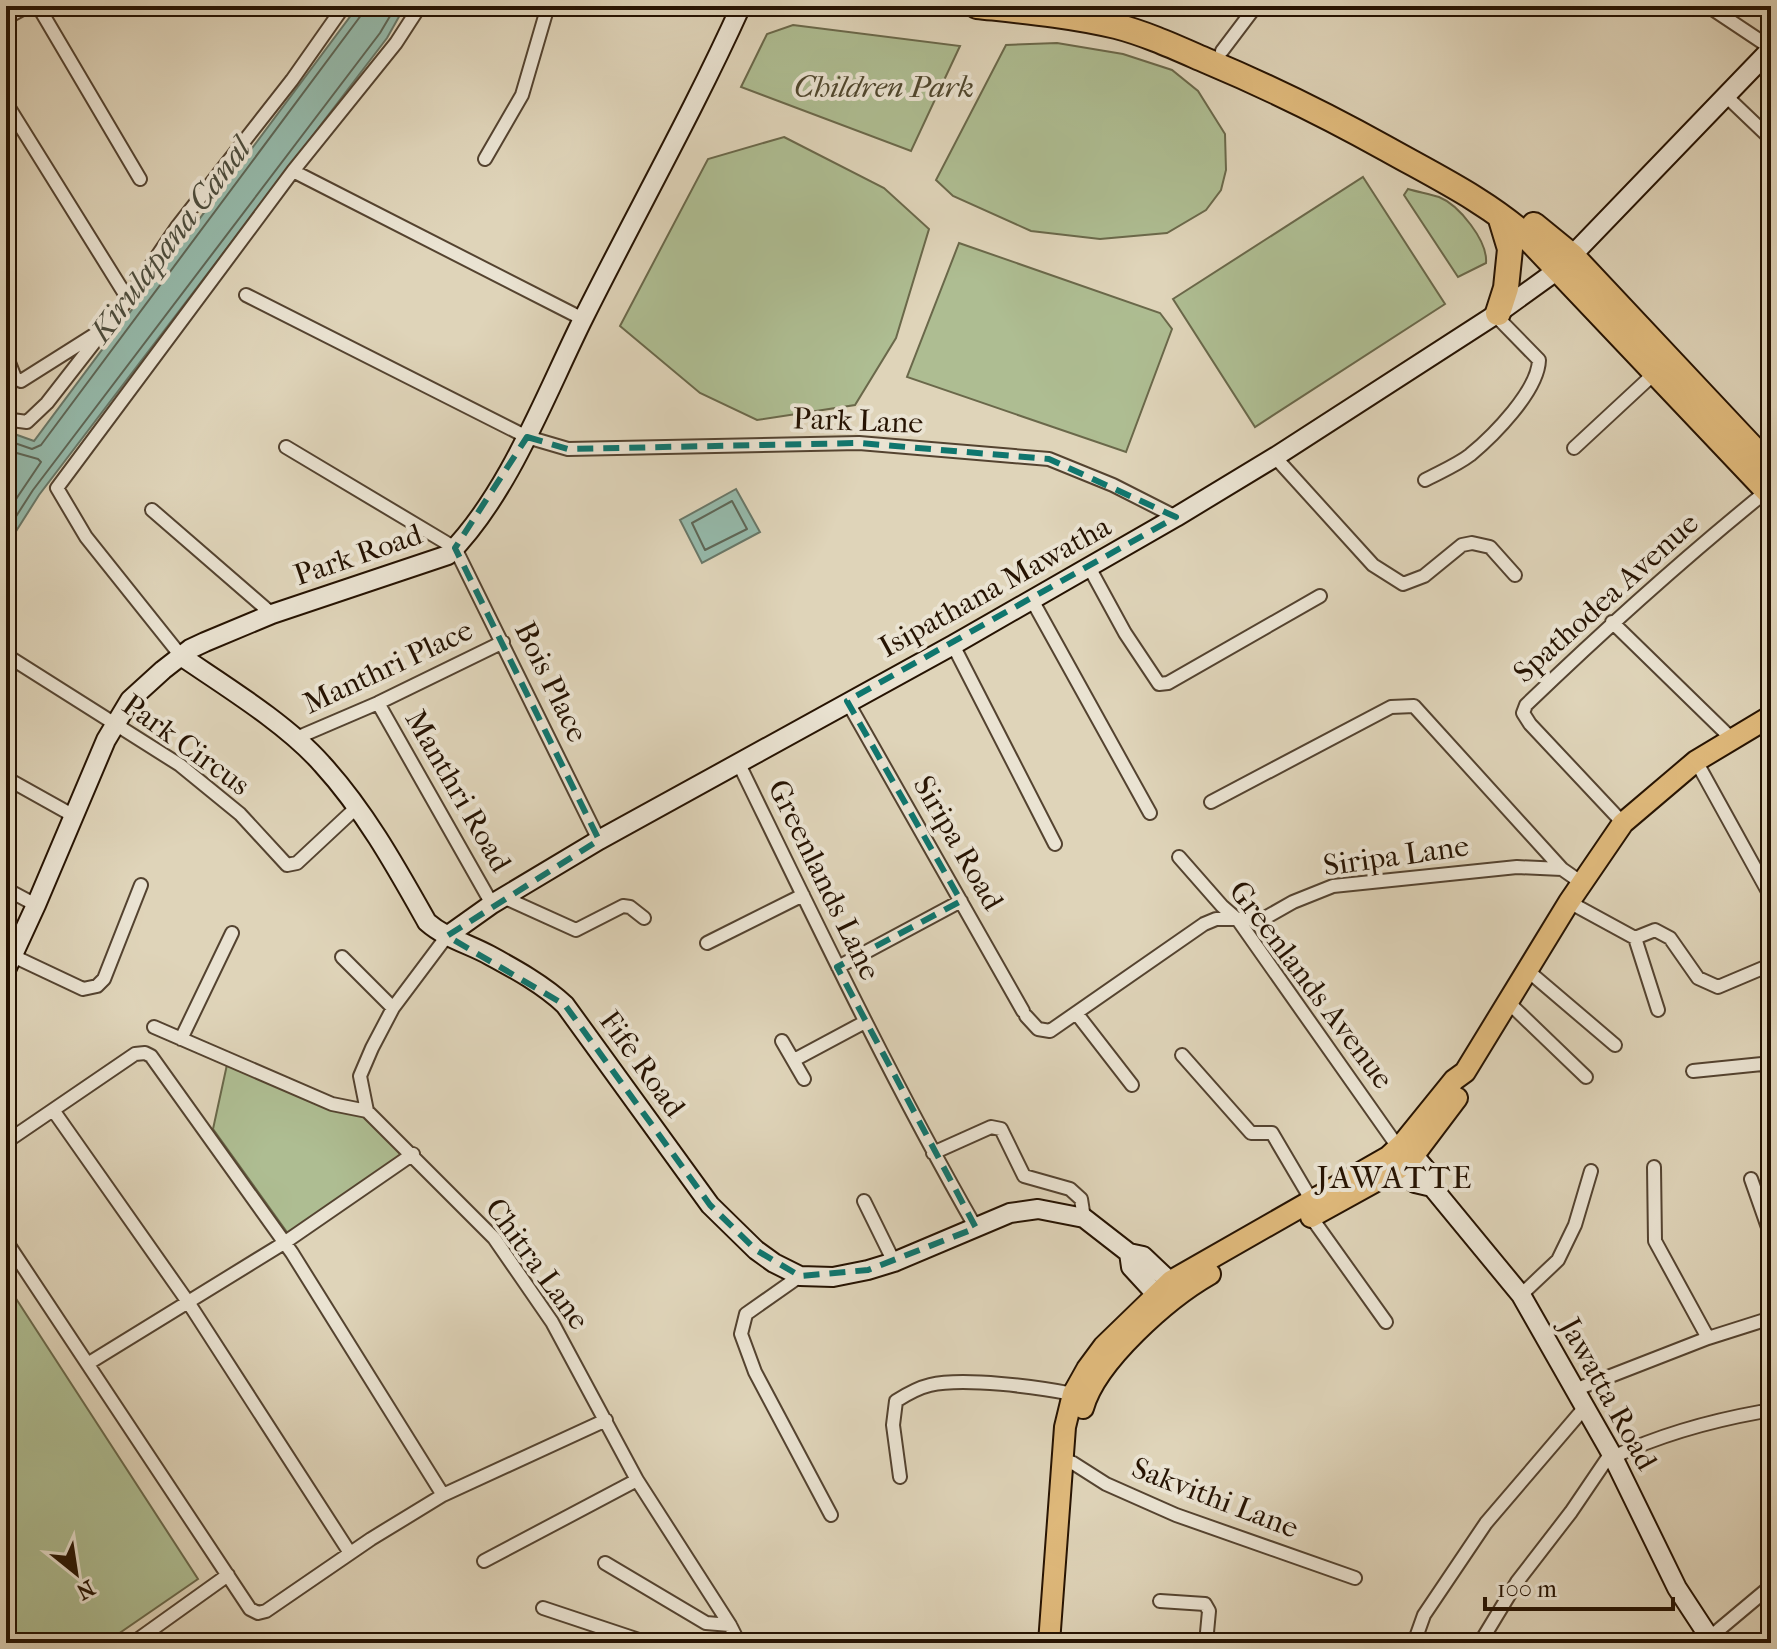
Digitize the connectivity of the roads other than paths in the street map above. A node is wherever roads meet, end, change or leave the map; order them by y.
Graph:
1 (28, 6) edge
2 (38, 6) edge
3 (344, 6) edge
4 (420, 6) edge
5 (548, 6) edge
6 (741, 6) edge
7 (977, 6) edge
8 (1077, 6) edge
9 (1256, 6) edge
10 (1708, 6) edge
11 (6, 18) edge
12 (1771, 48) edge
13 (1222, 51) junction
14 (1726, 96) junction
15 (6, 103) edge
16 (1771, 139) edge
17 (485, 159) dead end
18 (293, 171) junction
19 (140, 179) dead end
20 (1500, 216) junction
21 (1566, 262) junction
22 (246, 295) dead end
23 (128, 299) junction
24 (1497, 314) junction
25 (583, 319) junction
26 (105, 329) junction
27 (6, 355) edge
28 (1657, 371) junction
29 (6, 415) edge
30 (527, 437) junction
31 (286, 447) dead end
32 (1574, 448) dead end
33 (1275, 457) junction
34 (1425, 480) dead end
35 (1770, 484) edge
36 (152, 510) dead end
37 (1176, 517) junction
38 (455, 548) junction
39 (1089, 567) junction
40 (1515, 575) dead end
41 (1320, 596) dead end
42 (1032, 600) junction
43 (272, 614) junction
44 (1612, 622) junction
45 (503, 642) junction
46 (953, 645) junction
47 (6, 655) edge
48 (181, 656) junction
49 (847, 701) junction
50 (378, 703) junction
51 (1771, 716) edge
52 (114, 725) junction
53 (294, 739) junction
54 (1732, 739) junction
55 (1696, 761) junction
56 (738, 762) junction
57 (6, 778) edge
58 (1211, 802) dead end
59 (357, 807) junction
60 (1150, 813) dead end
61 (74, 816) junction
62 (1623, 823) junction
63 (599, 840) junction
64 (1055, 844) dead end
65 (1179, 857) dead end
66 (1562, 869) junction
67 (1582, 883) junction
68 (141, 885) dead end
69 (6, 889) edge
70 (803, 895) junction
71 (1771, 897) edge
72 (498, 900) junction
73 (961, 901) junction
74 (1569, 902) junction
75 (36, 905) junction
76 (644, 918) dead end
77 (1238, 920) junction
78 (232, 933) dead end
79 (447, 936) junction
80 (1635, 938) junction
81 (707, 943) dead end
82 (342, 957) dead end
83 (10, 963) edge
84 (1770, 965) edge
85 (838, 967) junction
86 (1527, 970) junction
87 (1509, 1003) junction
88 (393, 1008) junction
89 (1658, 1010) dead end
90 (1077, 1014) junction
91 (865, 1022) junction
92 (154, 1027) dead end
93 (1038, 1029) joint
94 (181, 1039) junction
95 (782, 1041) dead end
96 (1615, 1045) dead end
97 (1182, 1055) dead end
98 (794, 1060) junction
99 (1693, 1071) dead end
100 (1771, 1071) edge
101 (1586, 1077) dead end
102 (804, 1079) dead end
103 (1132, 1085) dead end
104 (53, 1110) junction
105 (367, 1111) junction
106 (6, 1142) edge
107 (933, 1153) junction
108 (413, 1154) junction
109 (1400, 1154) junction
110 (1654, 1167) dead end
111 (1591, 1171) dead end
112 (1751, 1179) dead end
113 (864, 1201) dead end
114 (1312, 1209) junction
115 (1084, 1218) junction
116 (976, 1228) junction
117 (1771, 1236) edge
118 (6, 1241) edge
119 (284, 1243) junction
120 (894, 1262) junction
121 (800, 1276) junction
122 (1168, 1293) junction
123 (1521, 1295) junction
124 (188, 1302) junction
125 (1771, 1318) edge
126 (1386, 1322) dead end
127 (1708, 1338) junction
128 (89, 1363) junction
129 (1073, 1394) junction
130 (1581, 1398) junction
131 (1760, 1412) dead end
132 (606, 1420) junction
133 (1612, 1455) junction
134 (1067, 1461) junction
135 (900, 1477) dead end
136 (637, 1480) junction
137 (443, 1495) junction
138 (831, 1515) dead end
139 (350, 1553) junction
140 (484, 1561) dead end
141 (605, 1563) dead end
142 (228, 1575) junction
143 (1355, 1578) dead end
144 (1771, 1586) edge
145 (1160, 1601) dead end
146 (543, 1608) dead end
147 (730, 1625) junction
148 (1711, 1640) edge
149 (133, 1643) edge
150 (648, 1643) edge
151 (739, 1643) edge
152 (1049, 1643) edge
153 (1062, 1643) edge
154 (1206, 1643) edge
155 (1414, 1643) edge
156 (1480, 1643) edge

1 - 11 street
2 - 19 street
3 - 23 street
4 - 18 street
5 - 17 street
6 - 25 main road, Park Road
7 - 20 highway
8 - 13 highway
9 - 13 street
10 - 12 street
12 - 14 main road, Isipathana Mawatha
13 - 21 highway
14 - 16 street
14 - 21 main road, Isipathana Mawatha
15 - 23 street
18 - 25 street
18 - 48 street
20 - 21 highway
20 - 24 highway
21 - 24 main road, Isipathana Mawatha
21 - 28 highway
21 - 35 highway
22 - 30 street, Park Lane
23 - 26 street
24 - 33 main road, Isipathana Mawatha
24 - 34 street
25 - 30 main road, Park Road
26 - 27 street
26 - 29 street
28 - 32 street
28 - 35 highway
30 - 37 street, Park Lane
30 - 38 main road, Park Road
31 - 38 street
33 - 37 main road, Isipathana Mawatha
33 - 40 street
35 - 44 street, Spathodea Avenue
36 - 43 street
37 - 39 main road, Isipathana Mawatha
38 - 43 main road, Park Road
38 - 45 street, Bois Place
39 - 41 street
39 - 42 main road, Isipathana Mawatha
42 - 46 main road, Isipathana Mawatha
42 - 60 street
43 - 48 main road, Park Road
44 - 54 street
44 - 62 street, Spathodea Avenue
45 - 50 street, Manthri Place
45 - 63 street, Bois Place
46 - 49 main road, Isipathana Mawatha
46 - 64 street
47 - 52 street, Park Circus
48 - 52 main road, Park Road
48 - 53 main road, Fife Road
49 - 56 main road, Isipathana Mawatha
49 - 73 street, Siripa Road
50 - 53 street, Manthri Place
50 - 72 street, Manthri Road
51 - 54 main road
52 - 59 street, Park Circus
52 - 61 main road, Park Road
53 - 59 main road, Fife Road
54 - 55 main road
55 - 62 main road
55 - 71 street
56 - 63 main road, Isipathana Mawatha
56 - 70 street, Greenlands Lane
57 - 61 street
58 - 66 street, Siripa Lane
59 - 79 main road, Fife Road
61 - 75 main road, Park Road
62 - 67 main road
63 - 72 main road, Isipathana Mawatha
65 - 77 street, Greenlands Avenue
66 - 67 street, Siripa Lane
66 - 77 street, Siripa Lane
67 - 74 main road
68 - 83 street
69 - 75 street
70 - 81 street
70 - 85 street, Greenlands Lane
72 - 76 street
72 - 79 main road, Isipathana Mawatha
73 - 85 street
73 - 93 street, Siripa Road
74 - 80 street
74 - 86 main road
75 - 83 main road, Park Road
77 - 90 street, Siripa Lane
77 - 109 street, Greenlands Avenue
78 - 94 street
79 - 88 street
79 - 121 main road, Fife Road
80 - 84 street
80 - 89 street
82 - 88 street
85 - 91 street, Greenlands Lane
86 - 87 main road
86 - 96 street
87 - 101 street
87 - 109 main road
88 - 105 street
90 - 93 street, Siripa Lane
90 - 103 street
91 - 98 street
91 - 107 street, Greenlands Lane
92 - 94 street
94 - 105 street
95 - 98 street
97 - 114 street
98 - 102 street
99 - 100 street
104 - 106 street
104 - 119 street
104 - 124 street
105 - 108 street, Chitra Lane
107 - 115 street
107 - 116 street, Greenlands Lane
108 - 119 street
108 - 132 street, Chitra Lane
109 - 114 main road
109 - 123 main road, Jawatta Road
110 - 127 street
111 - 123 street
112 - 117 street
113 - 120 street
114 - 122 main road
114 - 126 street
115 - 116 main road
115 - 122 main road
116 - 120 main road
118 - 128 street
119 - 124 street
119 - 137 street
120 - 121 main road
121 - 138 street
122 - 129 main road
122 - 134 main road
123 - 130 main road, Jawatta Road
124 - 128 street
124 - 139 street
125 - 127 street
127 - 130 street
128 - 142 street
129 - 134 main road
129 - 135 street
130 - 133 main road, Jawatta Road
130 - 155 street
131 - 133 street
132 - 136 street, Chitra Lane
132 - 137 street
133 - 148 main road, Jawatta Road
133 - 156 street
134 - 143 street, Sakvithi Lane
134 - 152 main road
134 - 153 main road
136 - 140 street
136 - 147 street, Chitra Lane
137 - 139 street
139 - 142 street
141 - 147 street
142 - 149 street
144 - 148 street
145 - 154 street
146 - 150 street
147 - 151 street, Chitra Lane

